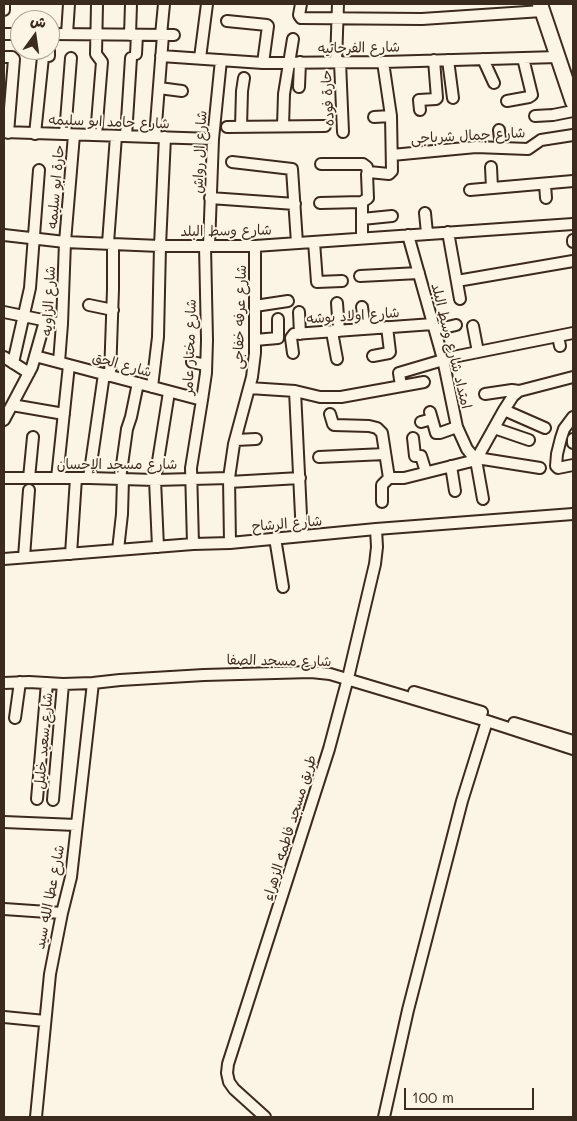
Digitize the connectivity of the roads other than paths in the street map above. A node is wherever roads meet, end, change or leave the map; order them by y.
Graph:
1 (4, 4) edge
2 (69, 4) edge
3 (97, 4) edge
4 (131, 4) edge
5 (164, 4) edge
6 (208, 4) edge
7 (301, 4) edge
8 (338, 4) edge
9 (541, 8) edge
10 (4, 10) edge
11 (338, 18) junction
12 (227, 21) dead end
13 (60, 34) edge
14 (67, 34) junction
15 (96, 34) junction
16 (134, 35) junction
17 (166, 35) junction
18 (293, 39) dead end
19 (161, 56) junction
20 (4, 57) edge
21 (558, 57) junction
22 (71, 58) dead end
23 (200, 58) junction
24 (523, 58) junction
25 (482, 59) junction
26 (43, 60) edge
27 (221, 60) junction
28 (434, 60) junction
29 (448, 60) junction
30 (295, 62) junction
31 (338, 62) junction
32 (383, 62) junction
33 (263, 63) junction
34 (244, 78) dead end
35 (494, 83) dead end
36 (299, 87) dead end
37 (159, 88) junction
38 (182, 91) dead end
39 (453, 98) dead end
40 (507, 101) dead end
41 (573, 102) edge
42 (420, 110) dead end
43 (573, 111) edge
44 (391, 116) junction
45 (535, 116) dead end
46 (374, 117) dead end
47 (283, 126) junction
48 (326, 126) dead end
49 (227, 127) dead end
50 (241, 127) junction
51 (499, 130) dead end
52 (6, 132) edge
53 (344, 132) dead end
54 (35, 134) junction
55 (69, 135) junction
56 (96, 135) junction
57 (573, 135) edge
58 (121, 136) junction
59 (160, 137) junction
60 (213, 139) junction
61 (501, 148) junction
62 (392, 155) junction
63 (232, 162) dead end
64 (321, 164) dead end
65 (491, 167) dead end
66 (39, 170) dead end
67 (368, 173) junction
68 (573, 181) edge
69 (545, 184) junction
70 (492, 188) junction
71 (470, 190) dead end
72 (210, 198) junction
73 (546, 198) dead end
74 (320, 202) dead end
75 (362, 202) junction
76 (294, 204) junction
77 (425, 214) dead end
78 (392, 216) dead end
79 (362, 219) junction
80 (573, 224) edge
81 (448, 232) junction
82 (427, 233) junction
83 (408, 234) junction
84 (4, 235) edge
85 (34, 238) junction
86 (362, 238) junction
87 (65, 242) junction
88 (314, 242) junction
89 (297, 243) junction
90 (111, 244) junction
91 (160, 246) junction
92 (207, 246) junction
93 (255, 246) junction
94 (573, 261) edge
95 (419, 273) junction
96 (360, 276) dead end
97 (342, 281) dead end
98 (457, 281) junction
99 (460, 299) dead end
100 (288, 300) dead end
101 (337, 303) dead end
102 (89, 305) dead end
103 (255, 306) junction
104 (362, 307) dead end
105 (112, 310) junction
106 (4, 312) edge
107 (299, 312) dead end
108 (24, 316) junction
109 (278, 319) dead end
110 (45, 321) junction
111 (62, 324) junction
112 (456, 325) dead end
113 (473, 326) dead end
114 (387, 327) junction
115 (434, 327) junction
116 (365, 329) junction
117 (336, 331) junction
118 (573, 333) edge
119 (300, 334) junction
120 (255, 340) junction
121 (478, 352) junction
122 (293, 353) dead end
123 (35, 356) junction
124 (373, 356) dead end
125 (4, 357) edge
126 (337, 359) dead end
127 (443, 359) junction
128 (59, 362) junction
129 (192, 362) dead end
130 (13, 363) junction
131 (69, 365) junction
132 (206, 365) junction
133 (29, 373) junction
134 (107, 375) junction
135 (573, 377) edge
136 (424, 382) dead end
137 (138, 384) junction
138 (401, 386) junction
139 (152, 387) junction
140 (249, 388) junction
141 (295, 391) junction
142 (519, 391) junction
143 (169, 392) junction
144 (485, 394) dead end
145 (202, 400) junction
146 (12, 405) junction
147 (504, 410) junction
148 (64, 414) junction
149 (330, 414) dead end
150 (573, 417) edge
151 (4, 420) edge
152 (421, 422) dead end
153 (533, 422) junction
154 (457, 427) junction
155 (494, 428) junction
156 (545, 428) dead end
157 (33, 437) dead end
158 (413, 438) dead end
159 (256, 439) dead end
160 (573, 439) edge
161 (236, 440) junction
162 (573, 443) edge
163 (385, 454) junction
164 (319, 457) dead end
165 (476, 460) junction
166 (573, 465) edge
167 (451, 466) junction
168 (540, 468) dead end
169 (426, 472) junction
170 (4, 478) edge
171 (29, 478) junction
172 (57, 478) junction
173 (76, 478) junction
174 (89, 478) junction
175 (300, 478) junction
176 (389, 478) junction
177 (122, 479) junction
178 (191, 479) junction
179 (155, 480) junction
180 (229, 480) junction
181 (29, 490) dead end
182 (455, 490) dead end
183 (483, 499) dead end
184 (382, 502) dead end
185 (573, 514) edge
186 (376, 529) junction
187 (302, 536) junction
188 (275, 538) junction
189 (230, 543) junction
190 (193, 544) junction
191 (158, 547) junction
192 (118, 550) junction
193 (71, 554) junction
194 (24, 557) junction
195 (4, 559) edge
196 (283, 587) dead end
197 (348, 676) junction
198 (20, 682) junction
199 (47, 683) junction
200 (93, 683) junction
201 (4, 684) edge
202 (63, 684) junction
203 (16, 718) dead end
204 (486, 721) junction
205 (573, 741) edge
206 (573, 749) edge
207 (37, 799) dead end
208 (53, 800) dead end
209 (4, 822) edge
210 (76, 825) junction
211 (4, 909) edge
212 (62, 913) junction
213 (4, 1017) edge
214 (45, 1021) junction
215 (36, 1117) edge
216 (265, 1117) edge
217 (384, 1117) edge

1 - 10 street
2 - 14 street
3 - 15 street
4 - 16 street
5 - 17 street
6 - 23 street
7 - 11 street
8 - 11 street, حارة فوده
9 - 11 street
9 - 21 street
11 - 31 street, حارة فوده
12 - 33 street
13 - 14 street
14 - 15 street
15 - 16 street
15 - 56 street
16 - 17 street
16 - 58 street
17 - 19 street
18 - 30 street
19 - 23 street, شارع الفرحاتيه
19 - 37 street
20 - 52 street
21 - 24 street, شارع الفرحاتيه
21 - 41 street
22 - 55 street, حارة ابو سليمه
23 - 27 street, شارع الفرحاتيه
24 - 25 street, شارع الفرحاتيه
24 - 40 street
25 - 29 street, شارع الفرحاتيه
25 - 35 street
26 - 54 street
27 - 33 street, شارع الفرحاتيه
27 - 60 street, شارع ال رواش
28 - 29 street, شارع الفرحاتيه
28 - 32 street, شارع الفرحاتيه
28 - 42 street
29 - 39 street
30 - 31 street, شارع الفرحاتيه
30 - 33 street, شارع الفرحاتيه
30 - 36 street
30 - 47 street
31 - 32 street, شارع الفرحاتيه
31 - 53 street, حارة فوده
32 - 44 street
34 - 50 street
37 - 38 street
37 - 59 street
43 - 45 street
44 - 46 street
44 - 62 street
47 - 48 street
47 - 50 street
49 - 50 street
51 - 61 street
52 - 54 street, شارع حامد ابو سليمه
54 - 55 street, شارع حامد ابو سليمه
55 - 56 street, شارع حامد ابو سليمه
55 - 87 street, حارة ابو سليمه
56 - 58 street, شارع حامد ابو سليمه
57 - 61 street, شارع جمال شرباجى
58 - 59 street, شارع حامد ابو سليمه
58 - 90 street
59 - 60 street, شارع حامد ابو سليمه
59 - 91 street
60 - 72 street, شارع ال رواش
61 - 62 street, شارع جمال شرباجى
62 - 67 street
63 - 76 street
64 - 67 street
65 - 70 street
66 - 85 street
67 - 75 street
68 - 69 street
69 - 70 street
69 - 73 street
70 - 71 street
72 - 76 street
72 - 92 street, شارع ال رواش
74 - 75 street
75 - 79 street
76 - 89 street
77 - 82 street
78 - 79 street
79 - 86 street
80 - 81 street, شارع وسط البلد
81 - 82 street, شارع وسط البلد
81 - 98 street
82 - 83 street, شارع وسط البلد
83 - 86 street, شارع وسط البلد
83 - 95 street, امتداد شارع وسط البلد
84 - 85 street, شارع وسط البلد
85 - 87 street, شارع وسط البلد
85 - 108 street
86 - 88 street, شارع وسط البلد
87 - 90 street, شارع وسط البلد
87 - 111 street, شارع الزاويه
88 - 89 street, شارع وسط البلد
88 - 97 street
89 - 93 street, شارع وسط البلد
90 - 91 street, شارع وسط البلد
90 - 105 street
91 - 92 street, شارع وسط البلد
91 - 139 street
92 - 93 street, شارع وسط البلد
92 - 132 street, شارع مختار عامر
93 - 103 street, شارع عرفه خفاجى
94 - 98 street
95 - 96 street
95 - 115 street, امتداد شارع وسط البلد
98 - 99 street
100 - 103 street
101 - 117 street
102 - 105 street
103 - 120 street, شارع عرفه خفاجى
104 - 116 street
105 - 134 street
106 - 108 street
107 - 119 street
108 - 110 street
108 - 130 street
109 - 120 street
110 - 111 street
110 - 123 street
111 - 128 street, شارع الزاويه
112 - 115 street, شارع اولاد بوشه
113 - 121 street
114 - 115 street, شارع اولاد بوشه
114 - 116 street, شارع اولاد بوشه
114 - 124 street
115 - 127 street, امتداد شارع وسط البلد
116 - 117 street, شارع اولاد بوشه
117 - 119 street, شارع اولاد بوشه
117 - 126 street
118 - 121 street
119 - 122 street, شارع اولاد بوشه
120 - 140 street, شارع عرفه خفاجى
121 - 127 street
123 - 128 street, شارع الحق
123 - 133 street
125 - 130 street
127 - 138 street
127 - 154 street, امتداد شارع وسط البلد
128 - 131 street, شارع الحق
129 - 132 street
130 - 133 street
131 - 134 street, شارع الحق
131 - 148 street
132 - 145 street, شارع مختار عامر
133 - 146 street
134 - 137 street, شارع الحق
134 - 174 street
135 - 142 street
136 - 138 street
137 - 139 street, شارع الحق
137 - 177 street
138 - 141 street
139 - 143 street, شارع الحق
140 - 141 street
140 - 161 street, شارع عرفه خفاجى
141 - 175 street
142 - 144 street
142 - 147 street
143 - 145 street, شارع الحق
143 - 179 street
145 - 178 street, شارع مختار عامر
146 - 148 street
146 - 151 street
147 - 153 street
147 - 155 street
148 - 172 street
149 - 163 street
150 - 166 street
152 - 154 street
153 - 155 street
153 - 156 street
154 - 165 street, امتداد شارع وسط البلد
155 - 165 street
157 - 171 street
158 - 169 street
159 - 161 street
160 - 162 street
161 - 180 street, شارع عرفه خفاجى
163 - 164 street
163 - 176 street
165 - 167 street
165 - 168 street
165 - 183 street
167 - 169 street
167 - 182 street
169 - 176 street
170 - 171 street, شارع مسجد الإحسان
171 - 172 street, شارع مسجد الإحسان
172 - 173 street, شارع مسجد الإحسان
173 - 174 street, شارع مسجد الإحسان
173 - 193 street
174 - 177 street, شارع مسجد الإحسان
175 - 180 street, شارع مسجد الإحسان
175 - 187 street
176 - 184 street
177 - 179 street, شارع مسجد الإحسان
177 - 192 street
178 - 179 street, شارع مسجد الإحسان
178 - 180 street, شارع مسجد الإحسان
178 - 190 street, شارع مختار عامر
179 - 191 street
180 - 189 street, شارع عرفه خفاجى
181 - 194 street
185 - 186 street, شارع الرشاح
186 - 187 street, شارع الرشاح
186 - 197 street, طريق مسجد فاطمه الزهراء
187 - 188 street, شارع الرشاح
188 - 189 street, شارع الرشاح
188 - 196 street
189 - 190 street, شارع الرشاح
190 - 191 street, شارع الرشاح
191 - 192 street, شارع الرشاح
192 - 193 street, شارع الرشاح
193 - 194 street, شارع الرشاح
194 - 195 street, شارع الرشاح
197 - 200 street, شارع مسجد الصفا
197 - 204 street, شارع مسجد الصفا
197 - 205 street, شارع مسجد الصفا
197 - 216 street, طريق مسجد فاطمه الزهراء
198 - 199 street, شارع مسجد الصفا
198 - 201 street, شارع مسجد الصفا
198 - 203 street
199 - 202 street, شارع مسجد الصفا
199 - 207 street
200 - 202 street, شارع مسجد الصفا
200 - 210 street, شارع عطا الله سيد
202 - 208 street, شارع سعيد خليل
204 - 206 street, شارع مسجد الصفا
204 - 217 street
209 - 210 street
210 - 212 street, شارع عطا الله سيد
211 - 212 street
212 - 214 street, شارع عطا الله سيد
213 - 214 street
214 - 215 street, شارع عطا الله سيد

